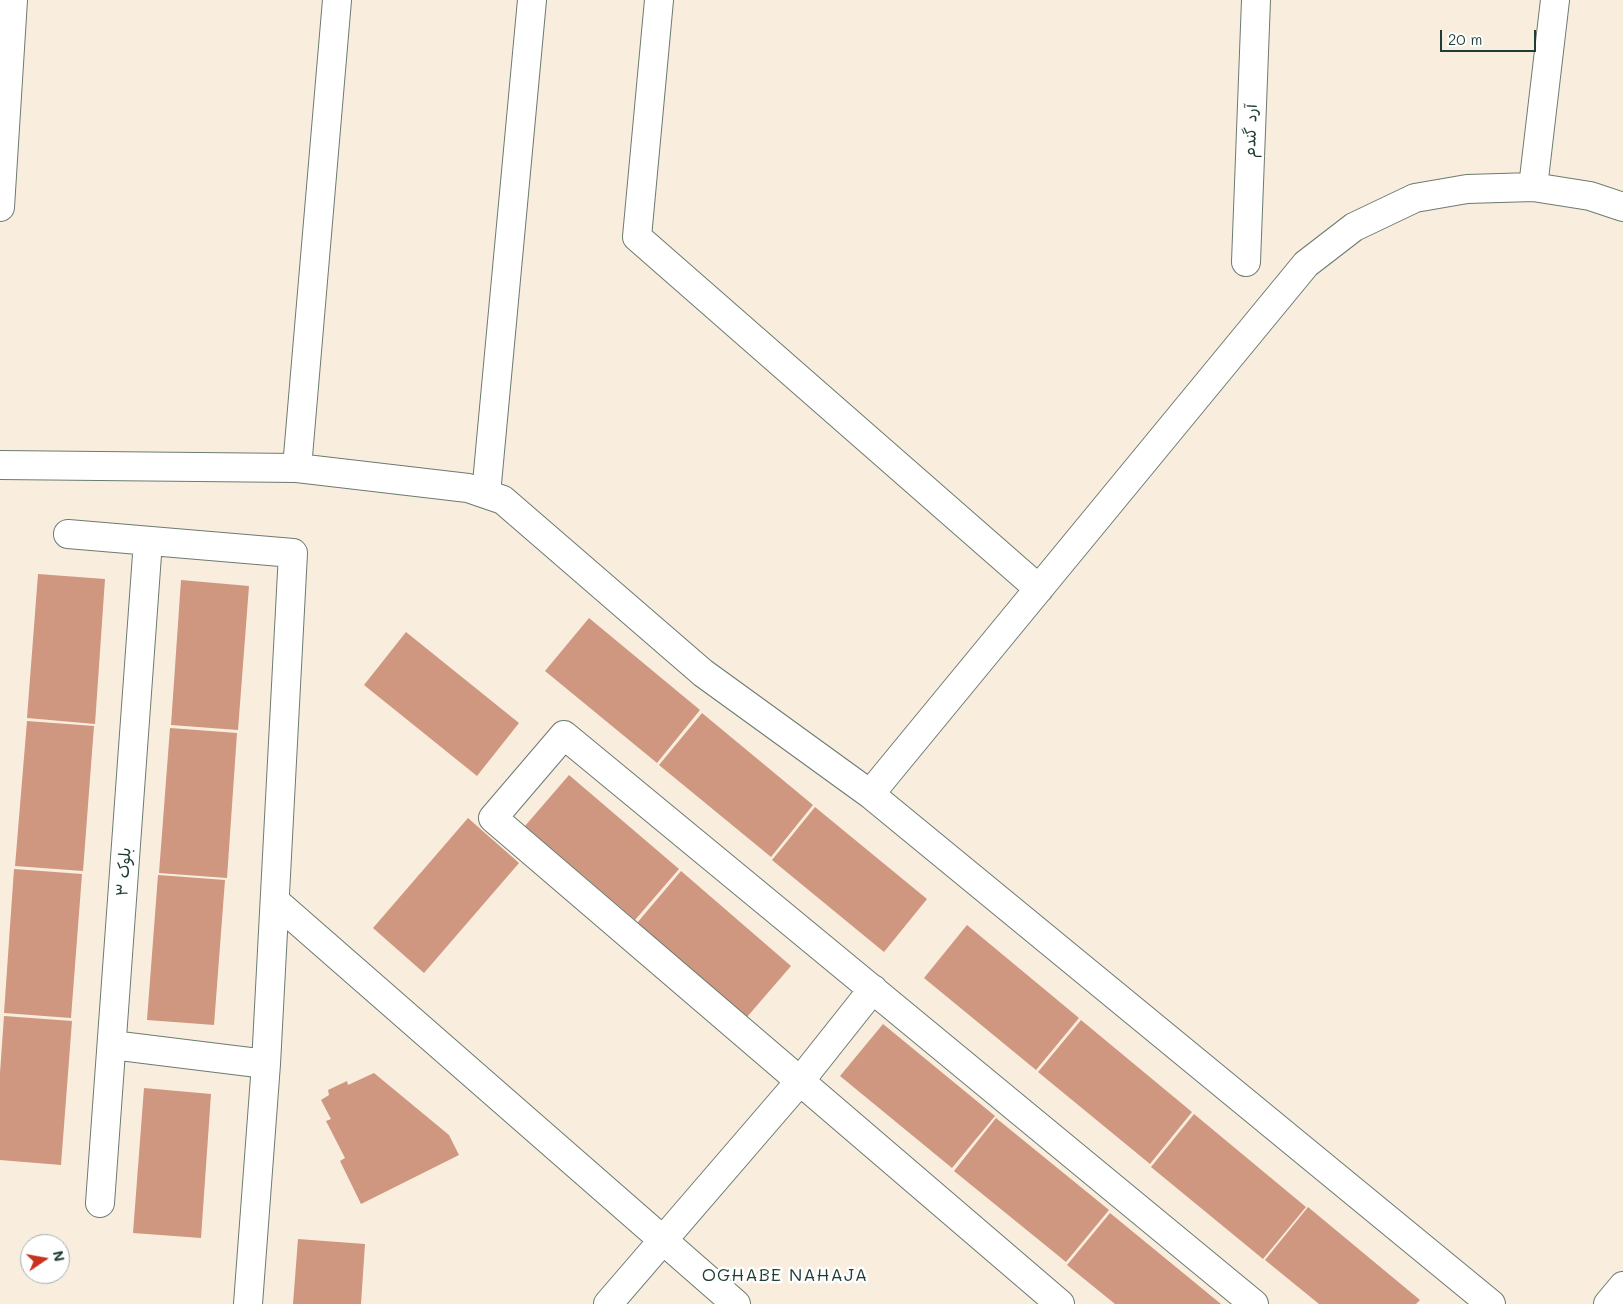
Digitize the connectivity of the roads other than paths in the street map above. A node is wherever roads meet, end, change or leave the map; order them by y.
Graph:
1 (13, 0) edge
2 (337, 0) edge
3 (532, 0) edge
4 (659, 0) edge
5 (1256, 0) edge
6 (1555, 0) edge
7 (1533, 186) junction
8 (0, 206) edge
9 (1623, 207) edge
10 (1246, 262) dead end
11 (0, 465) edge
12 (297, 468) junction
13 (486, 494) junction
14 (68, 534) dead end
15 (148, 541) junction
16 (1039, 589) junction
17 (870, 794) junction
18 (275, 901) junction
19 (873, 989) junction
20 (112, 1045) junction
21 (266, 1064) junction
22 (800, 1080) junction
23 (100, 1203) dead end
24 (663, 1240) junction
25 (1623, 1286) edge
26 (248, 1304) edge
27 (608, 1304) edge
28 (736, 1304) edge
29 (1060, 1304) edge
30 (1254, 1304) edge
31 (1491, 1304) edge
32 (1608, 1304) edge

1 - 8 street
2 - 12 street
3 - 13 street
4 - 16 street
5 - 10 street, آرد گندم
6 - 7 street
7 - 9 street
7 - 16 street
11 - 12 street
12 - 13 street
13 - 17 street
14 - 15 street
15 - 18 street
15 - 20 street, بلوک ۳
16 - 17 street
17 - 31 street
18 - 21 street
18 - 24 street
19 - 22 street
19 - 22 street
19 - 30 street
20 - 21 street
20 - 23 street, بلوک ۳
21 - 26 street
22 - 24 street
22 - 29 street
24 - 27 street
24 - 28 street
25 - 32 street

